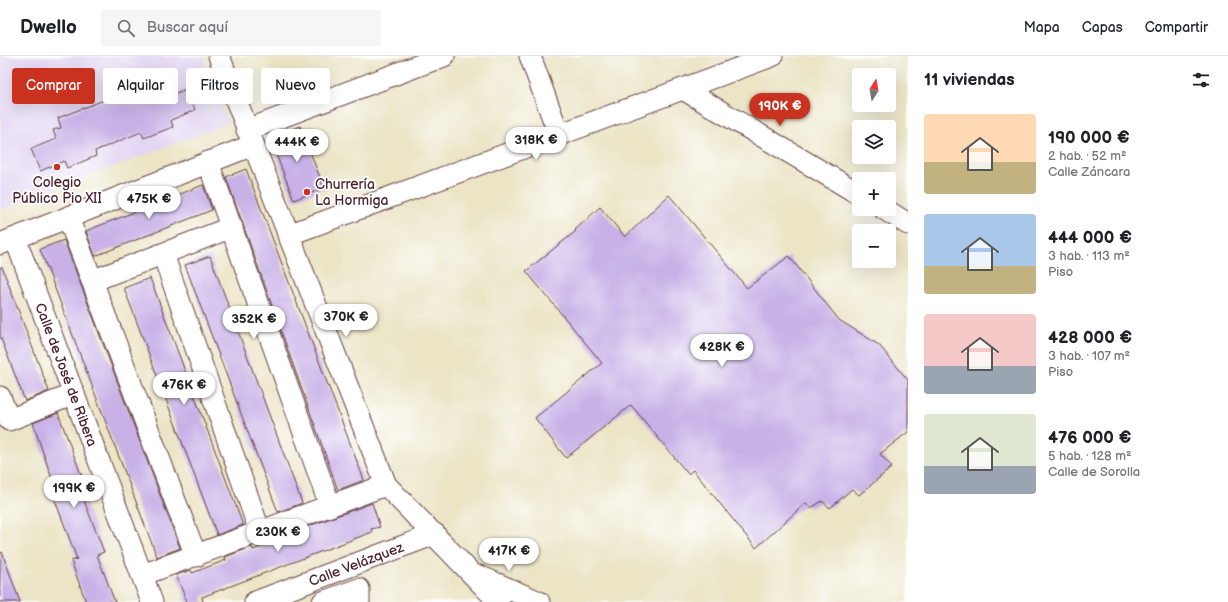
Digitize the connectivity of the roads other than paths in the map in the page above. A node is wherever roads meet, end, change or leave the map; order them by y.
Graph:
1 (219, 56) edge
2 (444, 56) edge
3 (530, 56) edge
4 (772, 56) edge
5 (683, 89) junction
6 (559, 135) junction
7 (250, 137) junction
8 (208, 162) junction
9 (852, 190) edge
10 (895, 216) edge
11 (68, 217) junction
12 (908, 224) edge
13 (232, 227) junction
14 (288, 235) junction
15 (8, 241) edge
16 (163, 254) junction
17 (92, 281) junction
18 (74, 394) junction
19 (0, 397) edge
20 (386, 485) junction
21 (330, 506) junction
22 (260, 532) junction
23 (435, 534) junction
24 (196, 556) junction
25 (468, 572) junction
26 (142, 576) junction
27 (152, 602) edge
28 (255, 602) edge
29 (323, 602) edge
30 (359, 602) edge
31 (499, 602) edge
32 (539, 602) edge

1 - 7 street
2 - 7 street
3 - 6 street
4 - 5 street
5 - 6 street
5 - 9 street
6 - 14 street
7 - 8 street
7 - 14 street
8 - 11 street
8 - 13 street
10 - 12 street
11 - 15 street
11 - 17 street
13 - 16 street
13 - 21 street
14 - 20 street
15 - 18 street, Calle de José de Ribera
16 - 17 street
16 - 22 street
17 - 24 street
18 - 19 street
18 - 26 street, Calle de José de Ribera
20 - 21 street
20 - 23 street
21 - 22 street
22 - 24 street
23 - 25 street
23 - 28 street, Calle Velázquez
24 - 26 street
25 - 31 street
25 - 32 street
26 - 27 street, Calle de José de Ribera
29 - 30 street

